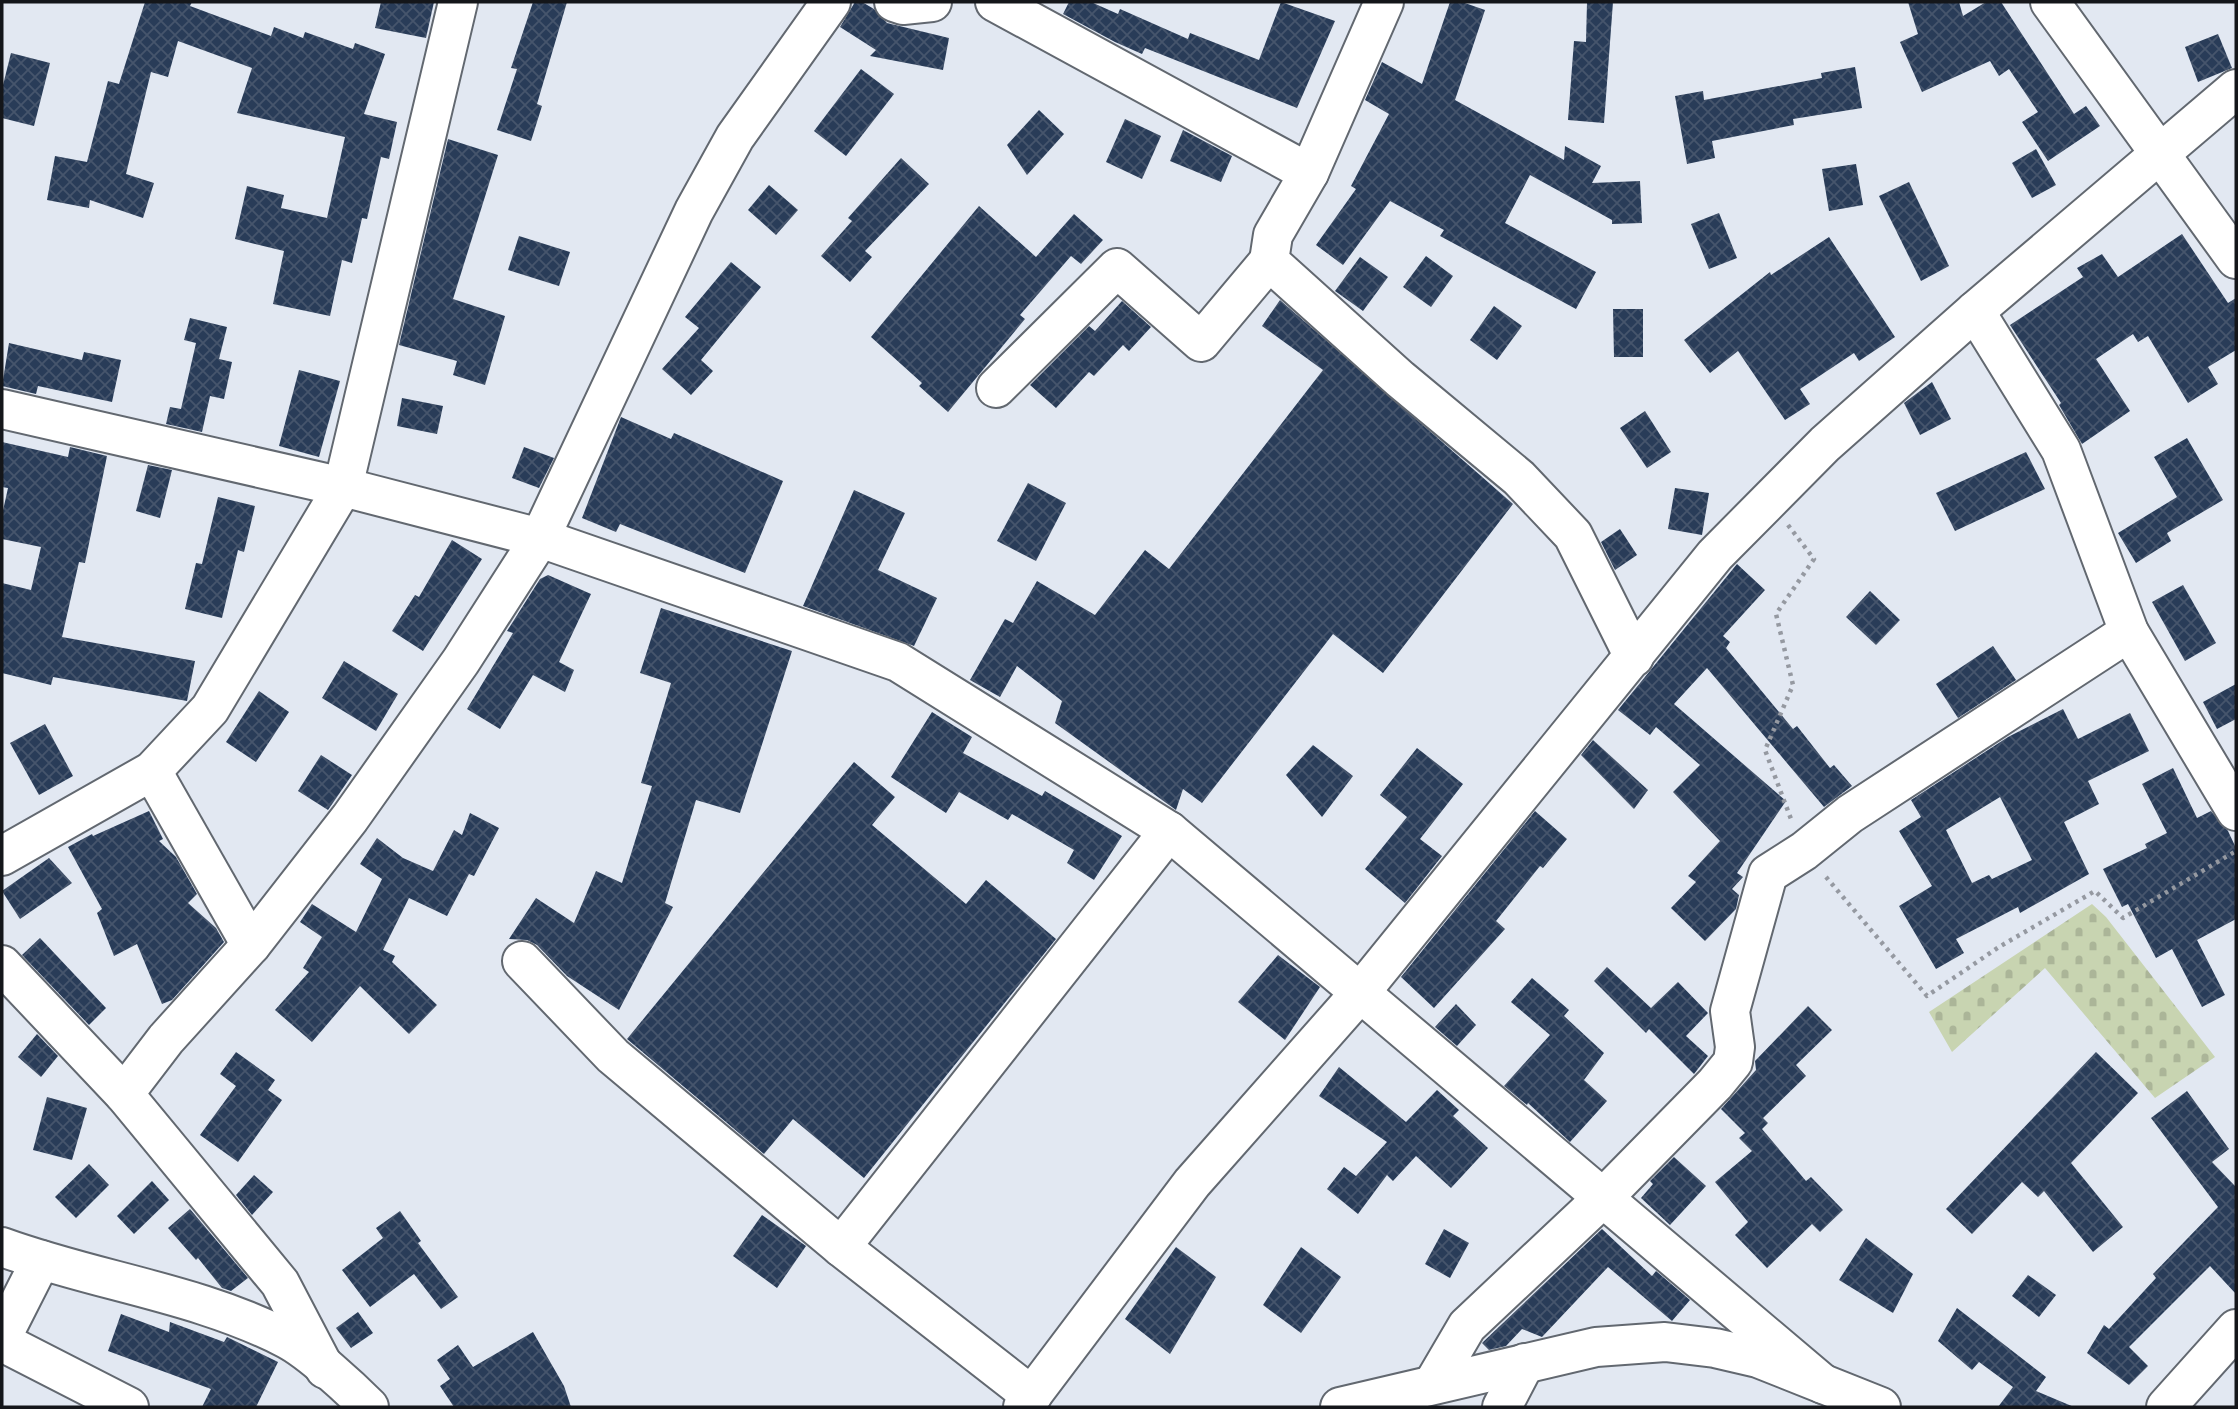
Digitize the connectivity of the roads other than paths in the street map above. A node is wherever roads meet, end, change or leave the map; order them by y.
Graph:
1 (458, 2) edge
2 (831, 2) edge
3 (894, 2) edge
4 (932, 2) edge
5 (995, 2) edge
6 (1384, 2) edge
7 (2050, 2) edge
8 (2236, 89) edge
9 (2160, 151) junction
10 (1309, 173) junction
11 (2236, 259) edge
12 (1269, 261) junction
13 (1975, 311) junction
14 (996, 388) dead end
15 (2, 409) edge
16 (343, 486) junction
17 (540, 538) junction
18 (2129, 632) junction
19 (1634, 657) junction
20 (152, 771) junction
21 (2236, 811) edge
22 (1169, 831) junction
23 (2, 856) edge
24 (251, 945) junction
25 (522, 961) dead end
26 (2, 965) edge
27 (1359, 994) junction
28 (124, 1094) junction
29 (1604, 1197) junction
30 (2, 1247) edge
31 (841, 1247) junction
32 (41, 1261) junction
33 (2236, 1329) edge
34 (2, 1339) edge
35 (1525, 1363) junction
36 (324, 1369) junction
37 (1433, 1384) junction
38 (1814, 1396) edge
39 (1027, 1401) edge
40 (129, 1407) edge
41 (369, 1407) edge
42 (1340, 1407) edge
43 (1502, 1407) edge
44 (1881, 1407) edge
45 (2166, 1407) edge

1 - 16 street
2 - 17 street
3 - 4 street
5 - 10 street
6 - 10 street
7 - 9 street
8 - 9 street
9 - 11 street
9 - 13 street
10 - 12 street
12 - 14 street
12 - 19 street
13 - 18 street
13 - 19 street
15 - 16 street
16 - 17 street
16 - 20 street
17 - 22 street
17 - 24 street
18 - 21 street
18 - 29 street
19 - 27 street
20 - 23 street
20 - 24 street
22 - 27 street
22 - 31 street
24 - 28 street
25 - 31 street
26 - 28 street
27 - 29 street
27 - 39 street
28 - 36 street
29 - 37 street
29 - 38 street
30 - 32 street
31 - 39 street
32 - 34 street
32 - 36 street
33 - 45 street
34 - 40 street
35 - 37 street
35 - 38 street
35 - 43 street
36 - 41 street
37 - 42 street
38 - 44 street

